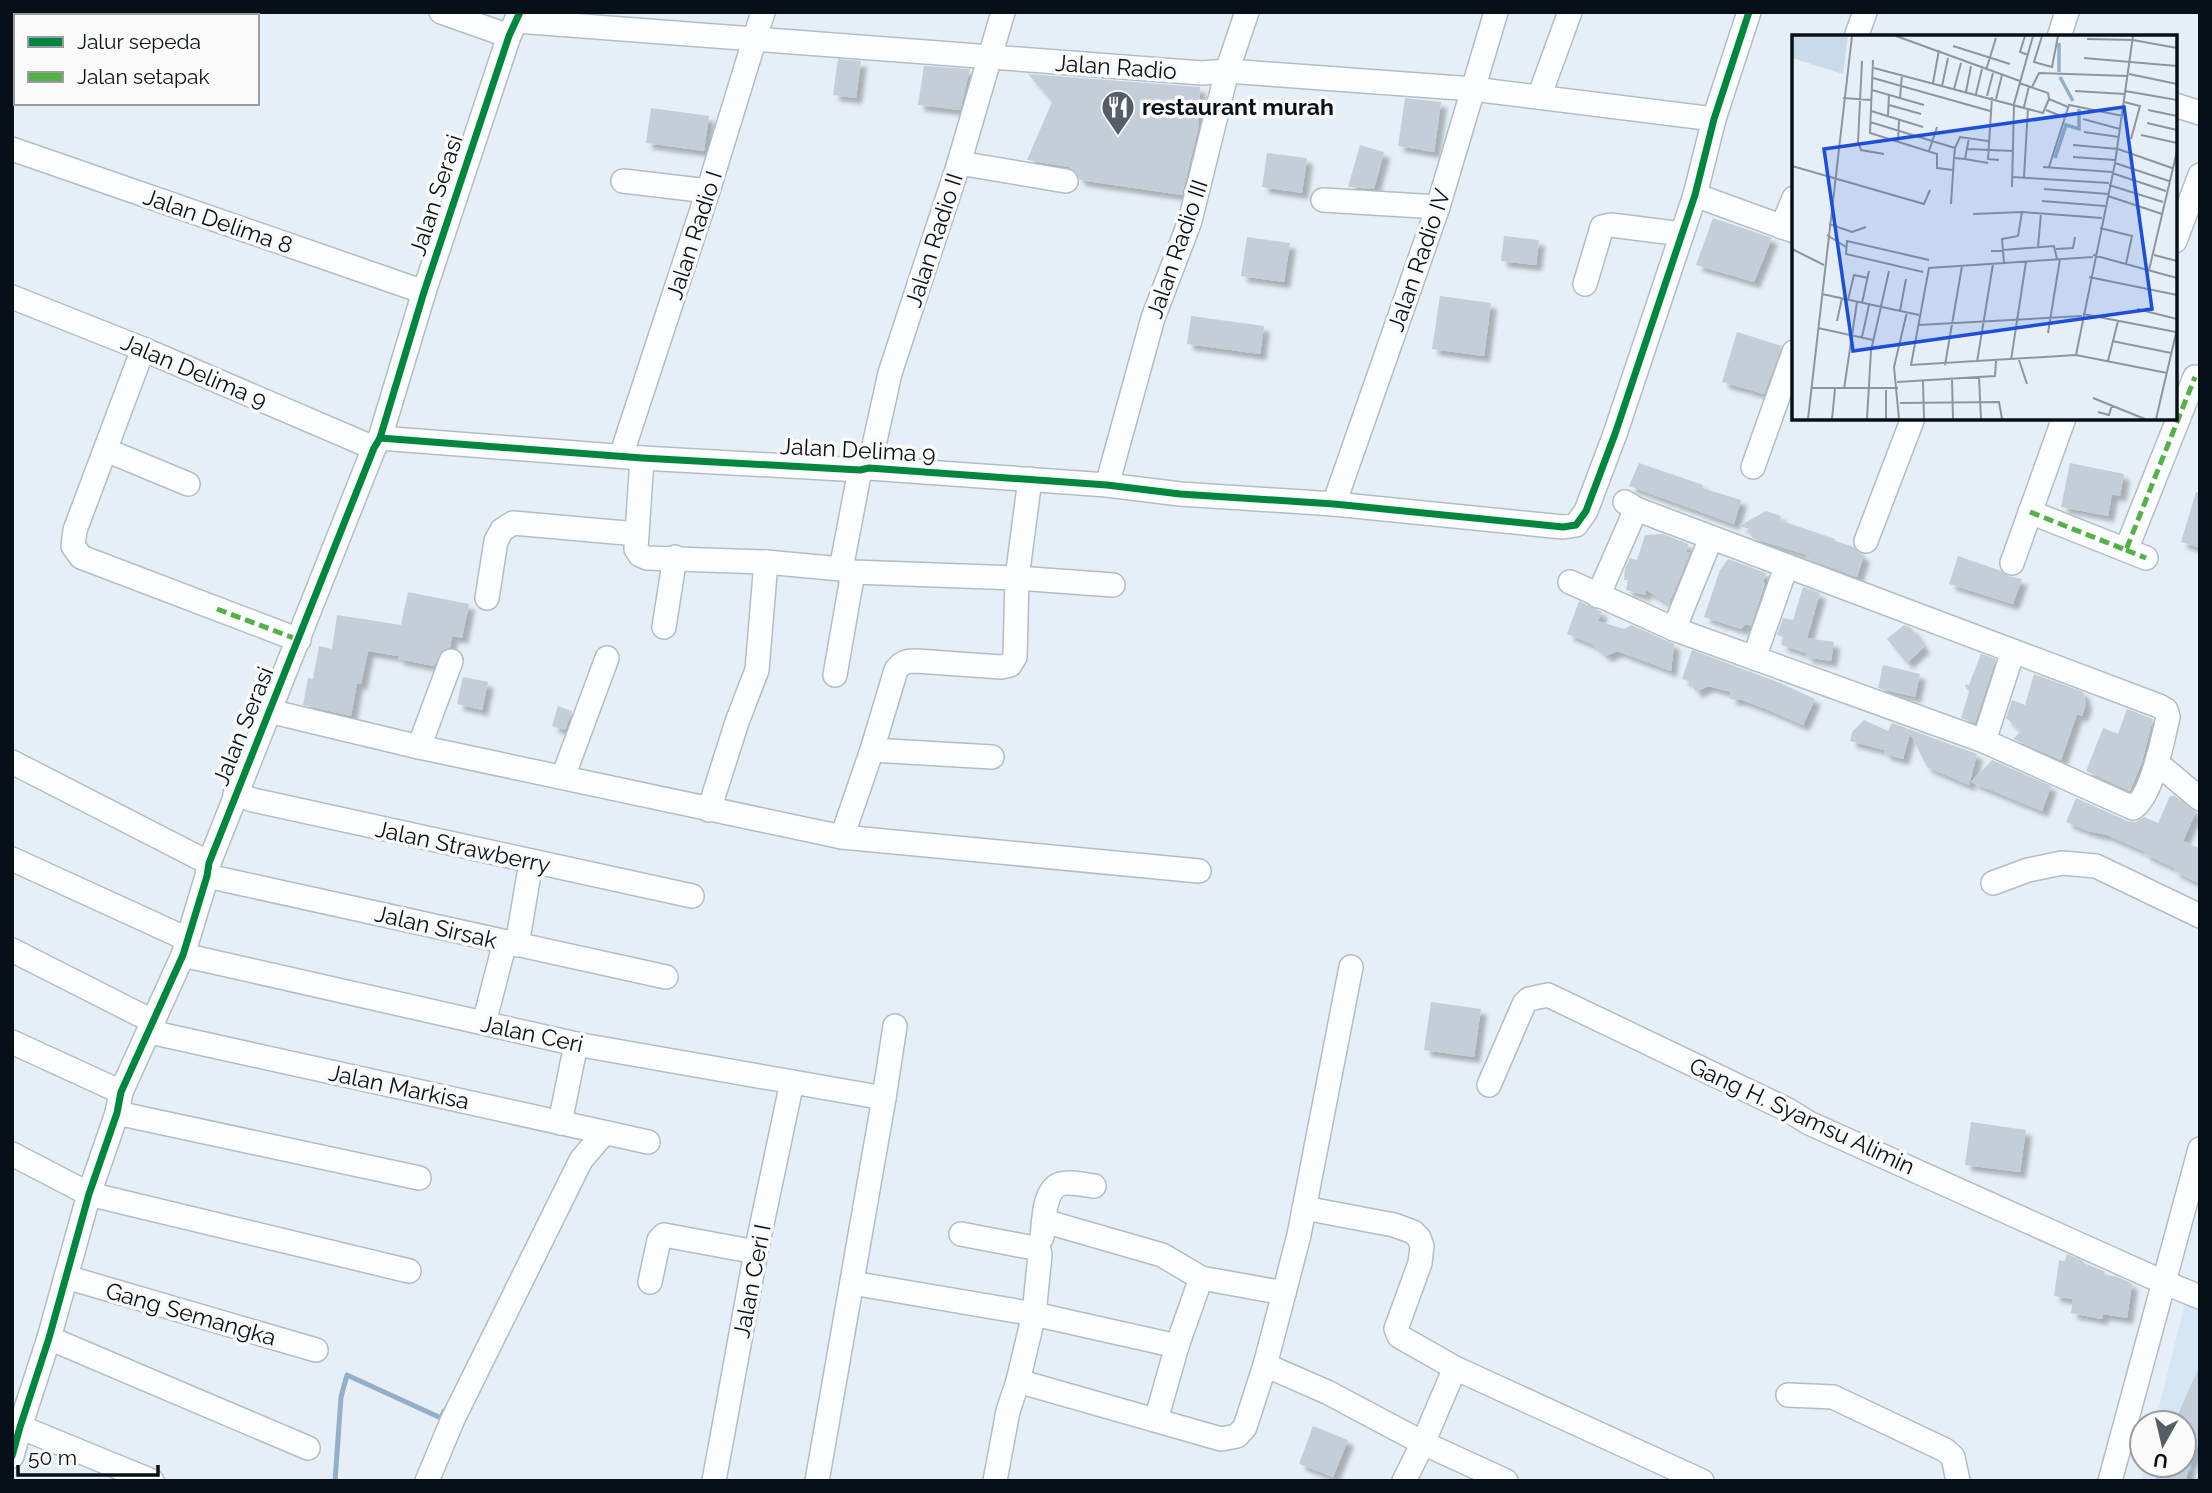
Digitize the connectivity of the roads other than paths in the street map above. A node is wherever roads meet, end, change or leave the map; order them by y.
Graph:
1 (441, 12) edge
2 (763, 12) edge
3 (1003, 12) edge
4 (1247, 12) edge
5 (1496, 12) edge
6 (1570, 12) edge
7 (1749, 12) edge
8 (1865, 12) edge
9 (2067, 12) edge
10 (515, 23) edge
11 (1857, 35) edge
12 (2060, 35) edge
13 (756, 39) junction
14 (990, 56) junction
15 (1227, 71) junction
16 (1473, 89) junction
17 (1539, 97) junction
18 (2177, 106) edge
19 (2200, 113) edge
20 (1714, 119) junction
21 (12, 149) edge
22 (959, 163) junction
23 (2200, 175) edge
24 (623, 181) dead end
25 (1066, 181) dead end
26 (708, 191) junction
27 (1695, 195) junction
28 (1323, 200) dead end
29 (1438, 207) junction
30 (1792, 208) edge
31 (1788, 229) edge
32 (1682, 233) junction
33 (2177, 236) edge
34 (1586, 284) dead end
35 (424, 292) junction
36 (12, 297) edge
37 (143, 349) junction
38 (1792, 358) edge
39 (2190, 375) edge
40 (2177, 418) edge
41 (1912, 420) edge
42 (2063, 420) edge
43 (2176, 420) edge
44 (377, 443) junction
45 (106, 450) junction
46 (631, 457) junction
47 (1753, 467) dead end
48 (864, 469) junction
49 (1030, 479) junction
50 (188, 484) dead end
51 (1107, 485) junction
52 (1334, 504) junction
53 (2031, 512) junction
54 (637, 534) junction
55 (1711, 538) junction
56 (1866, 541) dead end
57 (675, 557) junction
58 (766, 562) junction
59 (2012, 563) dead end
60 (1786, 567) junction
61 (847, 571) junction
62 (1017, 579) junction
63 (1570, 582) dead end
64 (1113, 585) dead end
65 (1598, 596) junction
66 (487, 598) dead end
67 (664, 627) dead end
68 (1674, 629) junction
69 (299, 640) junction
70 (2013, 651) junction
71 (607, 658) dead end
72 (1754, 658) junction
73 (451, 661) dead end
74 (835, 675) dead end
75 (269, 711) junction
76 (1984, 740) junction
77 (419, 747) junction
78 (872, 750) junction
79 (992, 757) dead end
80 (12, 762) edge
81 (2157, 764) junction
82 (564, 777) junction
83 (235, 794) junction
84 (2200, 799) edge
85 (709, 810) junction
86 (842, 837) junction
87 (12, 859) edge
88 (531, 862) junction
89 (208, 869) junction
90 (1199, 871) dead end
91 (1993, 883) dead end
92 (692, 897) dead end
93 (2200, 916) edge
94 (511, 944) junction
95 (185, 947) junction
96 (12, 950) edge
97 (1351, 967) dead end
98 (666, 977) dead end
99 (484, 1023) junction
100 (152, 1027) junction
101 (895, 1027) dead end
102 (12, 1042) edge
103 (576, 1044) junction
104 (792, 1082) junction
105 (1489, 1085) dead end
106 (884, 1098) junction
107 (119, 1103) junction
108 (560, 1123) junction
109 (604, 1133) junction
110 (648, 1142) dead end
111 (2200, 1149) edge
112 (12, 1154) edge
113 (419, 1178) dead end
114 (1094, 1186) dead end
115 (89, 1194) junction
116 (1304, 1208) junction
117 (1044, 1221) junction
118 (961, 1234) dead end
119 (1039, 1250) junction
120 (756, 1252) junction
121 (409, 1271) dead end
122 (66, 1277) junction
123 (1202, 1278) junction
124 (650, 1282) dead end
125 (2163, 1282) junction
126 (852, 1283) junction
127 (1283, 1293) junction
128 (2200, 1297) edge
129 (1034, 1314) junction
130 (49, 1338) junction
131 (1177, 1346) junction
132 (316, 1350) dead end
133 (1265, 1364) junction
134 (1455, 1368) junction
135 (1018, 1381) junction
136 (1788, 1395) dead end
137 (1156, 1420) junction
138 (20, 1427) junction
139 (1423, 1443) junction
140 (307, 1448) dead end
141 (12, 1456) edge
142 (1670, 1474) edge
143 (437, 1477) edge
144 (152, 1481) edge
145 (714, 1481) edge
146 (817, 1481) edge
147 (995, 1481) edge
148 (1404, 1481) edge
149 (1506, 1481) edge
150 (1702, 1481) edge
151 (1958, 1481) edge
152 (2110, 1481) edge

1 - 10 street, Jalan Radio
2 - 13 street, Jalan Radio I
3 - 14 street, Jalan Radio II
4 - 15 street, Jalan Radio III
5 - 16 street, Jalan Radio IV
6 - 17 street
7 - 20 street
8 - 11 street
9 - 12 street
10 - 13 street, Jalan Radio
10 - 35 street, Jalan Serasi
13 - 14 street, Jalan Radio
13 - 26 street, Jalan Radio I
14 - 15 street, Jalan Radio
14 - 22 street, Jalan Radio II
15 - 16 street, Jalan Radio
15 - 51 street, Jalan Radio III
16 - 17 street, Jalan Radio
16 - 29 street, Jalan Radio IV
17 - 20 street, Jalan Radio
18 - 19 street
20 - 27 street
21 - 35 street, Jalan Delima 8
22 - 25 street
22 - 48 street, Jalan Radio II
23 - 33 street
24 - 26 street
26 - 46 street, Jalan Radio I
27 - 31 street
27 - 32 street
28 - 29 street
29 - 52 street, Jalan Radio IV
30 - 31 street
32 - 34 street
32 - 52 street, Jalan Delima 9
35 - 44 street, Jalan Serasi
36 - 37 street, Jalan Delima 9
37 - 44 street, Jalan Delima 9
37 - 45 street
38 - 47 street
39 - 40 street
41 - 56 street
42 - 53 street
43 - 53 street
44 - 46 street, Jalan Delima 9
44 - 69 street, Jalan Serasi
45 - 50 street
45 - 69 street
46 - 48 street, Jalan Delima 9
46 - 54 street, Jalan Radio I
48 - 49 street, Jalan Delima 9
48 - 61 street, Jalan Radio II
49 - 51 street, Jalan Delima 9
49 - 62 street
51 - 52 street, Jalan Delima 9
53 - 59 street
54 - 57 street
54 - 66 street
55 - 60 street
55 - 65 street
55 - 68 street
57 - 58 street
57 - 67 street
58 - 61 street
58 - 85 street
60 - 70 street
60 - 72 street
61 - 62 street
61 - 74 street, Jalan Radio II
62 - 64 street
62 - 78 street
63 - 65 street
65 - 68 street
68 - 72 street
69 - 75 street, Jalan Serasi
70 - 76 street
70 - 81 street
71 - 82 street
72 - 76 street
73 - 77 street
75 - 77 street
75 - 83 street, Jalan Serasi
76 - 81 street
77 - 82 street
78 - 79 street
78 - 86 street
80 - 89 street, Jalan Sirsak
81 - 84 street
82 - 85 street
83 - 88 street, Jalan Strawberry
83 - 89 street, Jalan Serasi
85 - 86 street
86 - 90 street
87 - 95 street, Jalan Ceri
88 - 92 street, Jalan Strawberry
88 - 94 street
89 - 94 street, Jalan Sirsak
89 - 95 street, Jalan Serasi
91 - 93 street
94 - 98 street, Jalan Sirsak
94 - 99 street
95 - 99 street, Jalan Ceri
95 - 100 street, Jalan Serasi
96 - 100 street, Jalan Markisa
97 - 116 street
99 - 103 street, Jalan Ceri
100 - 107 street, Jalan Serasi
100 - 108 street, Jalan Markisa
101 - 106 street
102 - 107 street
103 - 104 street, Jalan Ceri
103 - 108 street
104 - 106 street, Jalan Ceri
104 - 120 street, Jalan Ceri I
105 - 125 street, Gang H. Syamsu Alimin
106 - 126 street
107 - 113 street
107 - 115 street, Jalan Serasi
108 - 109 street, Jalan Markisa
109 - 110 street, Jalan Markisa
109 - 143 street
111 - 125 street
112 - 115 street
114 - 117 street
115 - 121 street
115 - 122 street, Jalan Serasi
116 - 127 street
116 - 134 street
117 - 119 street
117 - 123 street
118 - 119 street
119 - 129 street
120 - 124 street
120 - 145 street, Jalan Ceri I
122 - 130 street, Jalan Serasi
122 - 132 street, Gang Semangka
123 - 127 street
123 - 131 street
125 - 128 street, Gang H. Syamsu Alimin
125 - 152 street
126 - 129 street
126 - 146 street
127 - 133 street
129 - 131 street
129 - 135 street
130 - 138 street, Jalan Serasi
130 - 140 street
131 - 137 street
133 - 137 street
133 - 139 street
134 - 139 street
134 - 142 street
135 - 137 street
135 - 147 street
136 - 151 street
138 - 141 street, Jalan Serasi
138 - 144 street
139 - 148 street
139 - 149 street
142 - 150 street

